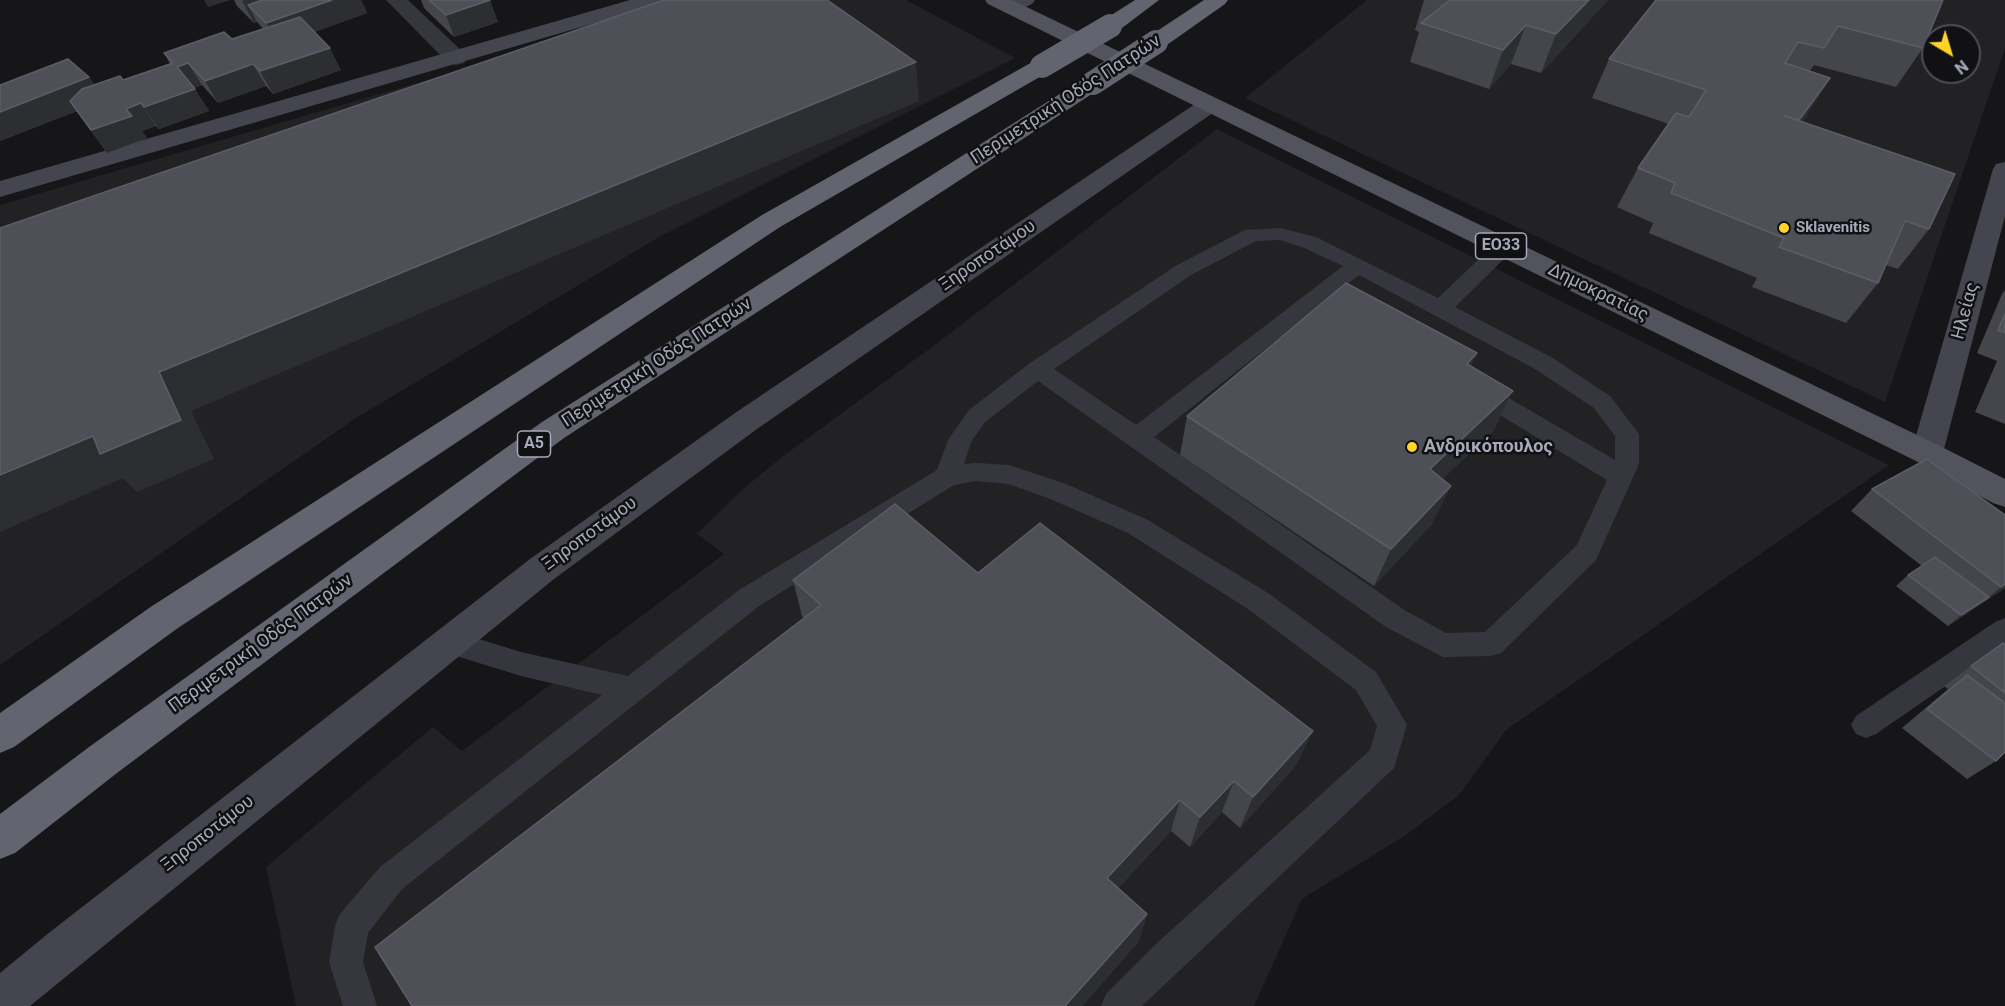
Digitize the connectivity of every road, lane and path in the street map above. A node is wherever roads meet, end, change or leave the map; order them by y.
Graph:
1 (396, 0) edge
2 (653, 0) edge
3 (1149, 0) edge
4 (1218, 0) edge
5 (1011, 3) edge
6 (456, 58) junction
7 (1209, 105) junction
8 (2005, 169) edge
9 (0, 189) edge
10 (1504, 247) junction
11 (1358, 265) junction
12 (1318, 296) junction
13 (1440, 309) junction
14 (1378, 332) edge
15 (1038, 369) junction
16 (1460, 380) edge
17 (1136, 438) junction
18 (1927, 453) junction
19 (948, 476) junction
20 (1622, 476) junction
21 (2005, 494) edge
22 (2005, 630) edge
23 (450, 642) junction
24 (631, 689) junction
25 (1866, 724) dead end
26 (0, 735) edge
27 (0, 839) edge
28 (0, 1002) edge
29 (360, 1006) edge
30 (1118, 1006) edge

1 - 6 street
2 - 6 street
3 - 26 highway, bridge
4 - 27 highway, Περιμετρική Οδός Πατρών / Α5, bridge
5 - 7 main road, Δημοκρατίας / ΕΟ33
6 - 9 street
7 - 10 main road, Δημοκρατίας / ΕΟ33
7 - 23 street, Ξηροποτάμου
8 - 18 street, Ηλείας
10 - 13 lane
10 - 18 main road, Δημοκρατίας / ΕΟ33
11 - 12 lane
11 - 13 lane
11 - 15 lane
12 - 14 lane
12 - 17 lane
13 - 20 lane
15 - 17 lane
15 - 19 lane
16 - 20 lane
17 - 20 lane
18 - 21 main road, Δημοκρατίας / ΕΟ33
19 - 24 lane
19 - 30 lane
22 - 25 lane
23 - 24 lane
23 - 28 street, Ξηροποτάμου
24 - 29 lane

